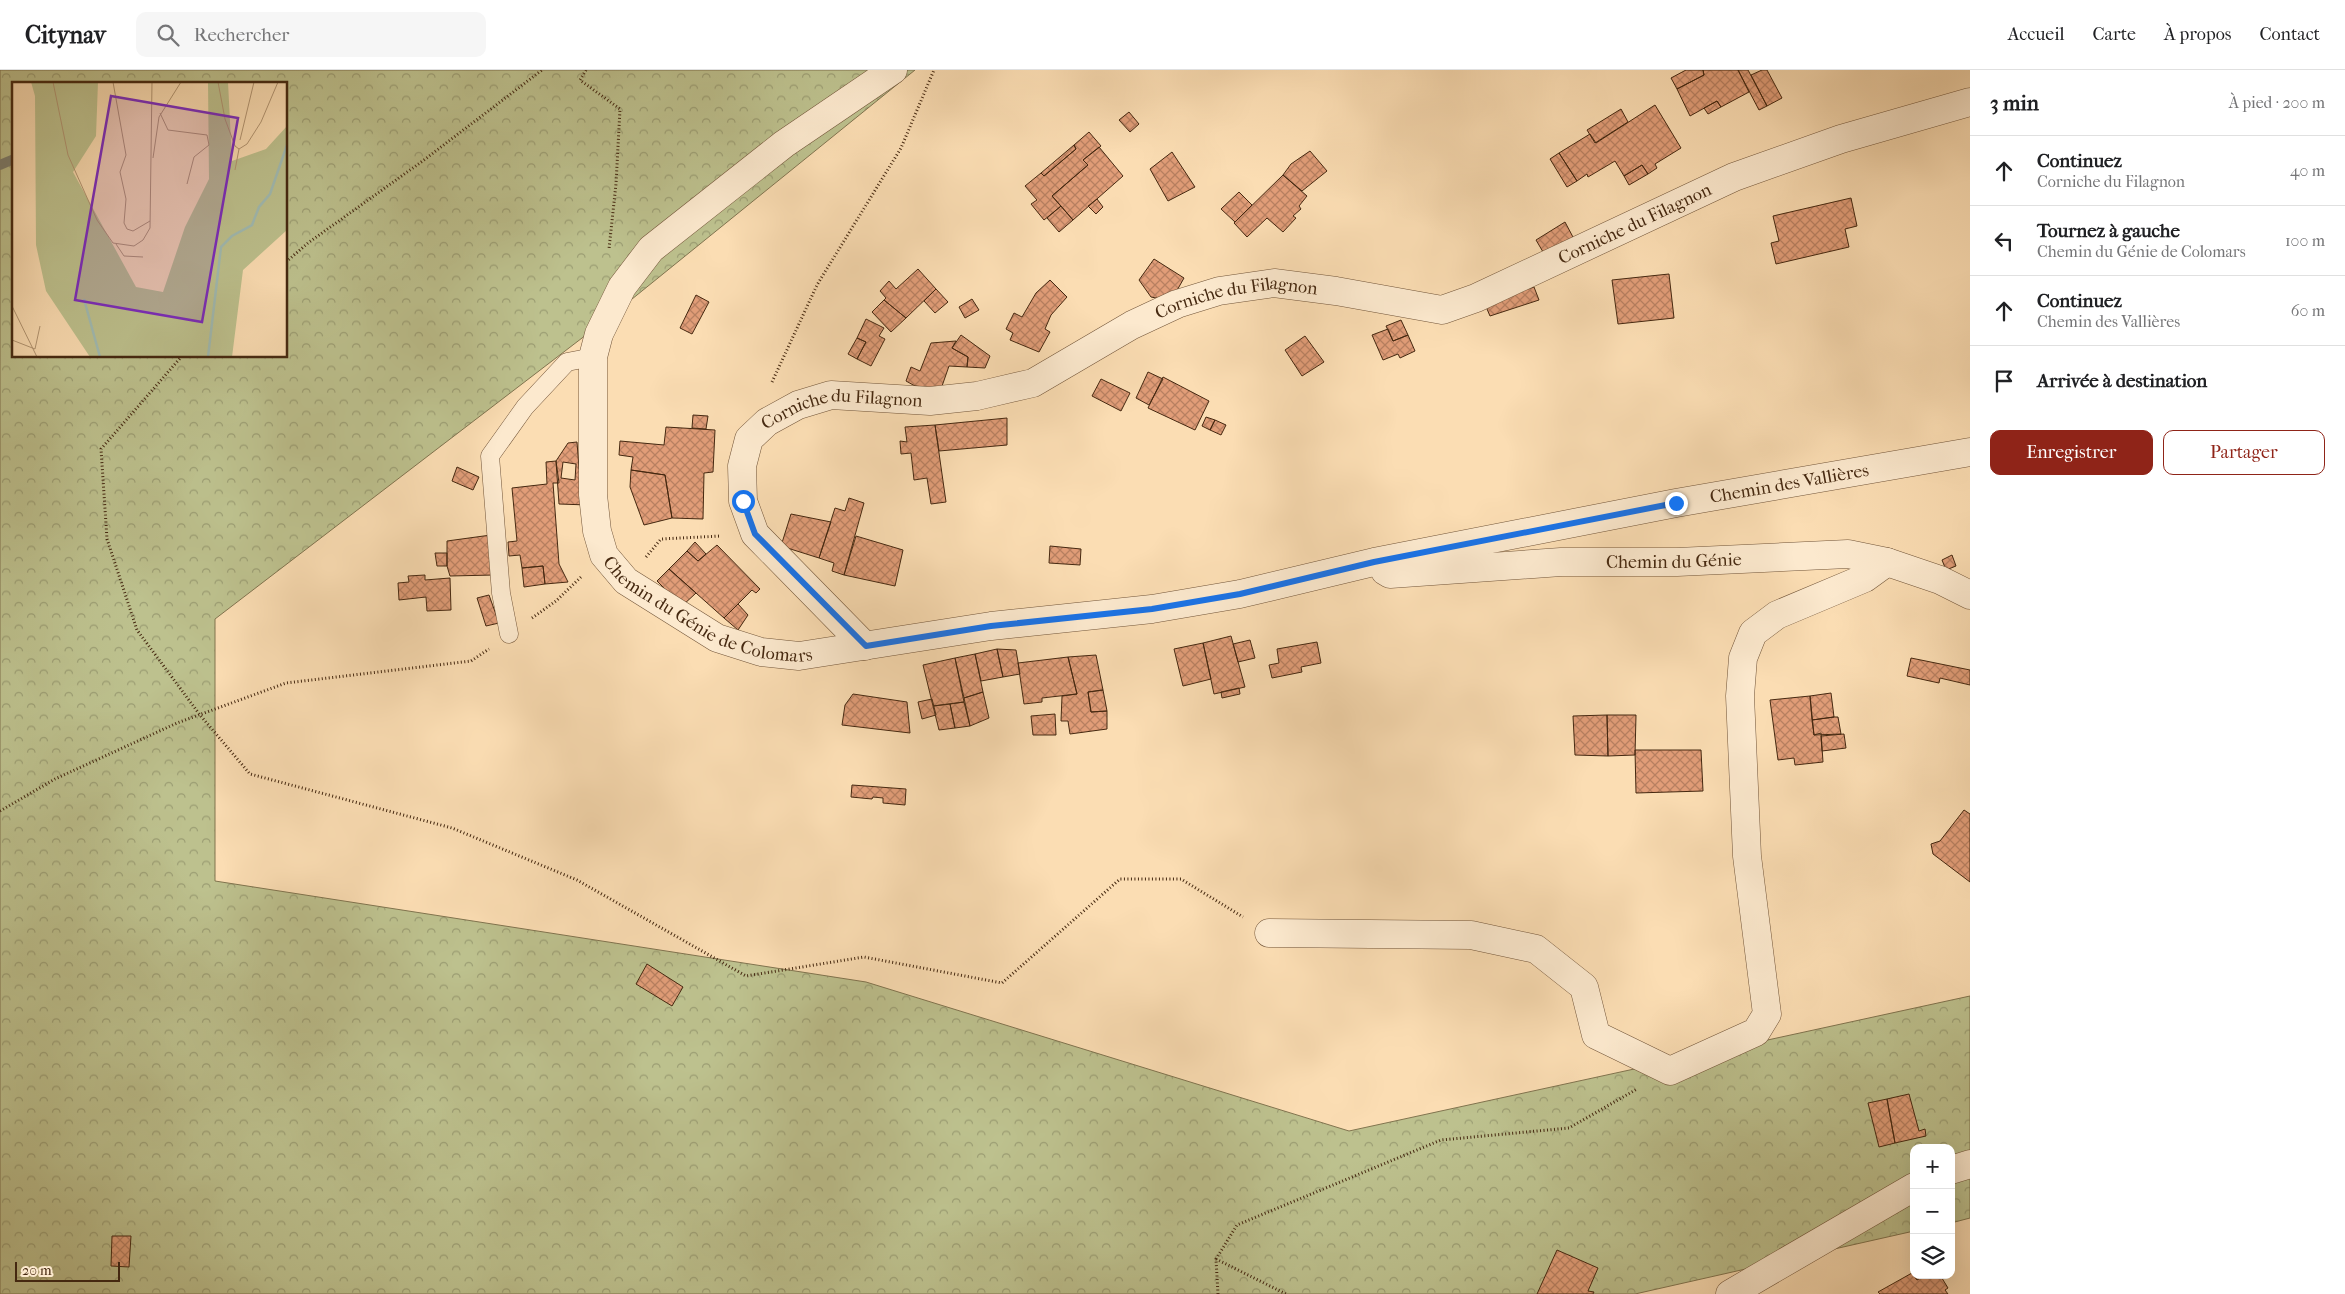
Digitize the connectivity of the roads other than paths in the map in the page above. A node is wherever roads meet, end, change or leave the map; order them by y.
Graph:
1 (893, 70) edge
2 (1970, 102) edge
3 (593, 358) junction
4 (1970, 452) edge
5 (1374, 562) junction
6 (1887, 562) junction
7 (1970, 595) edge
8 (509, 634) road end
9 (866, 646) junction
10 (1269, 934) road end
11 (1970, 1164) edge
12 (1955, 1169) edge
13 (1911, 1189) edge
14 (1730, 1294) edge

1 - 3 street, Chemin du Génie de Colomars
2 - 9 street, Corniche du Filagnon
3 - 8 lane
3 - 9 street, Chemin du Génie de Colomars
4 - 5 street, Chemin des Vallières
5 - 6 street, Chemin du Génie
5 - 9 street, Chemin du Génie de Colomars
6 - 7 street, Chemin du Génie
6 - 10 street
11 - 12 street
13 - 14 street

